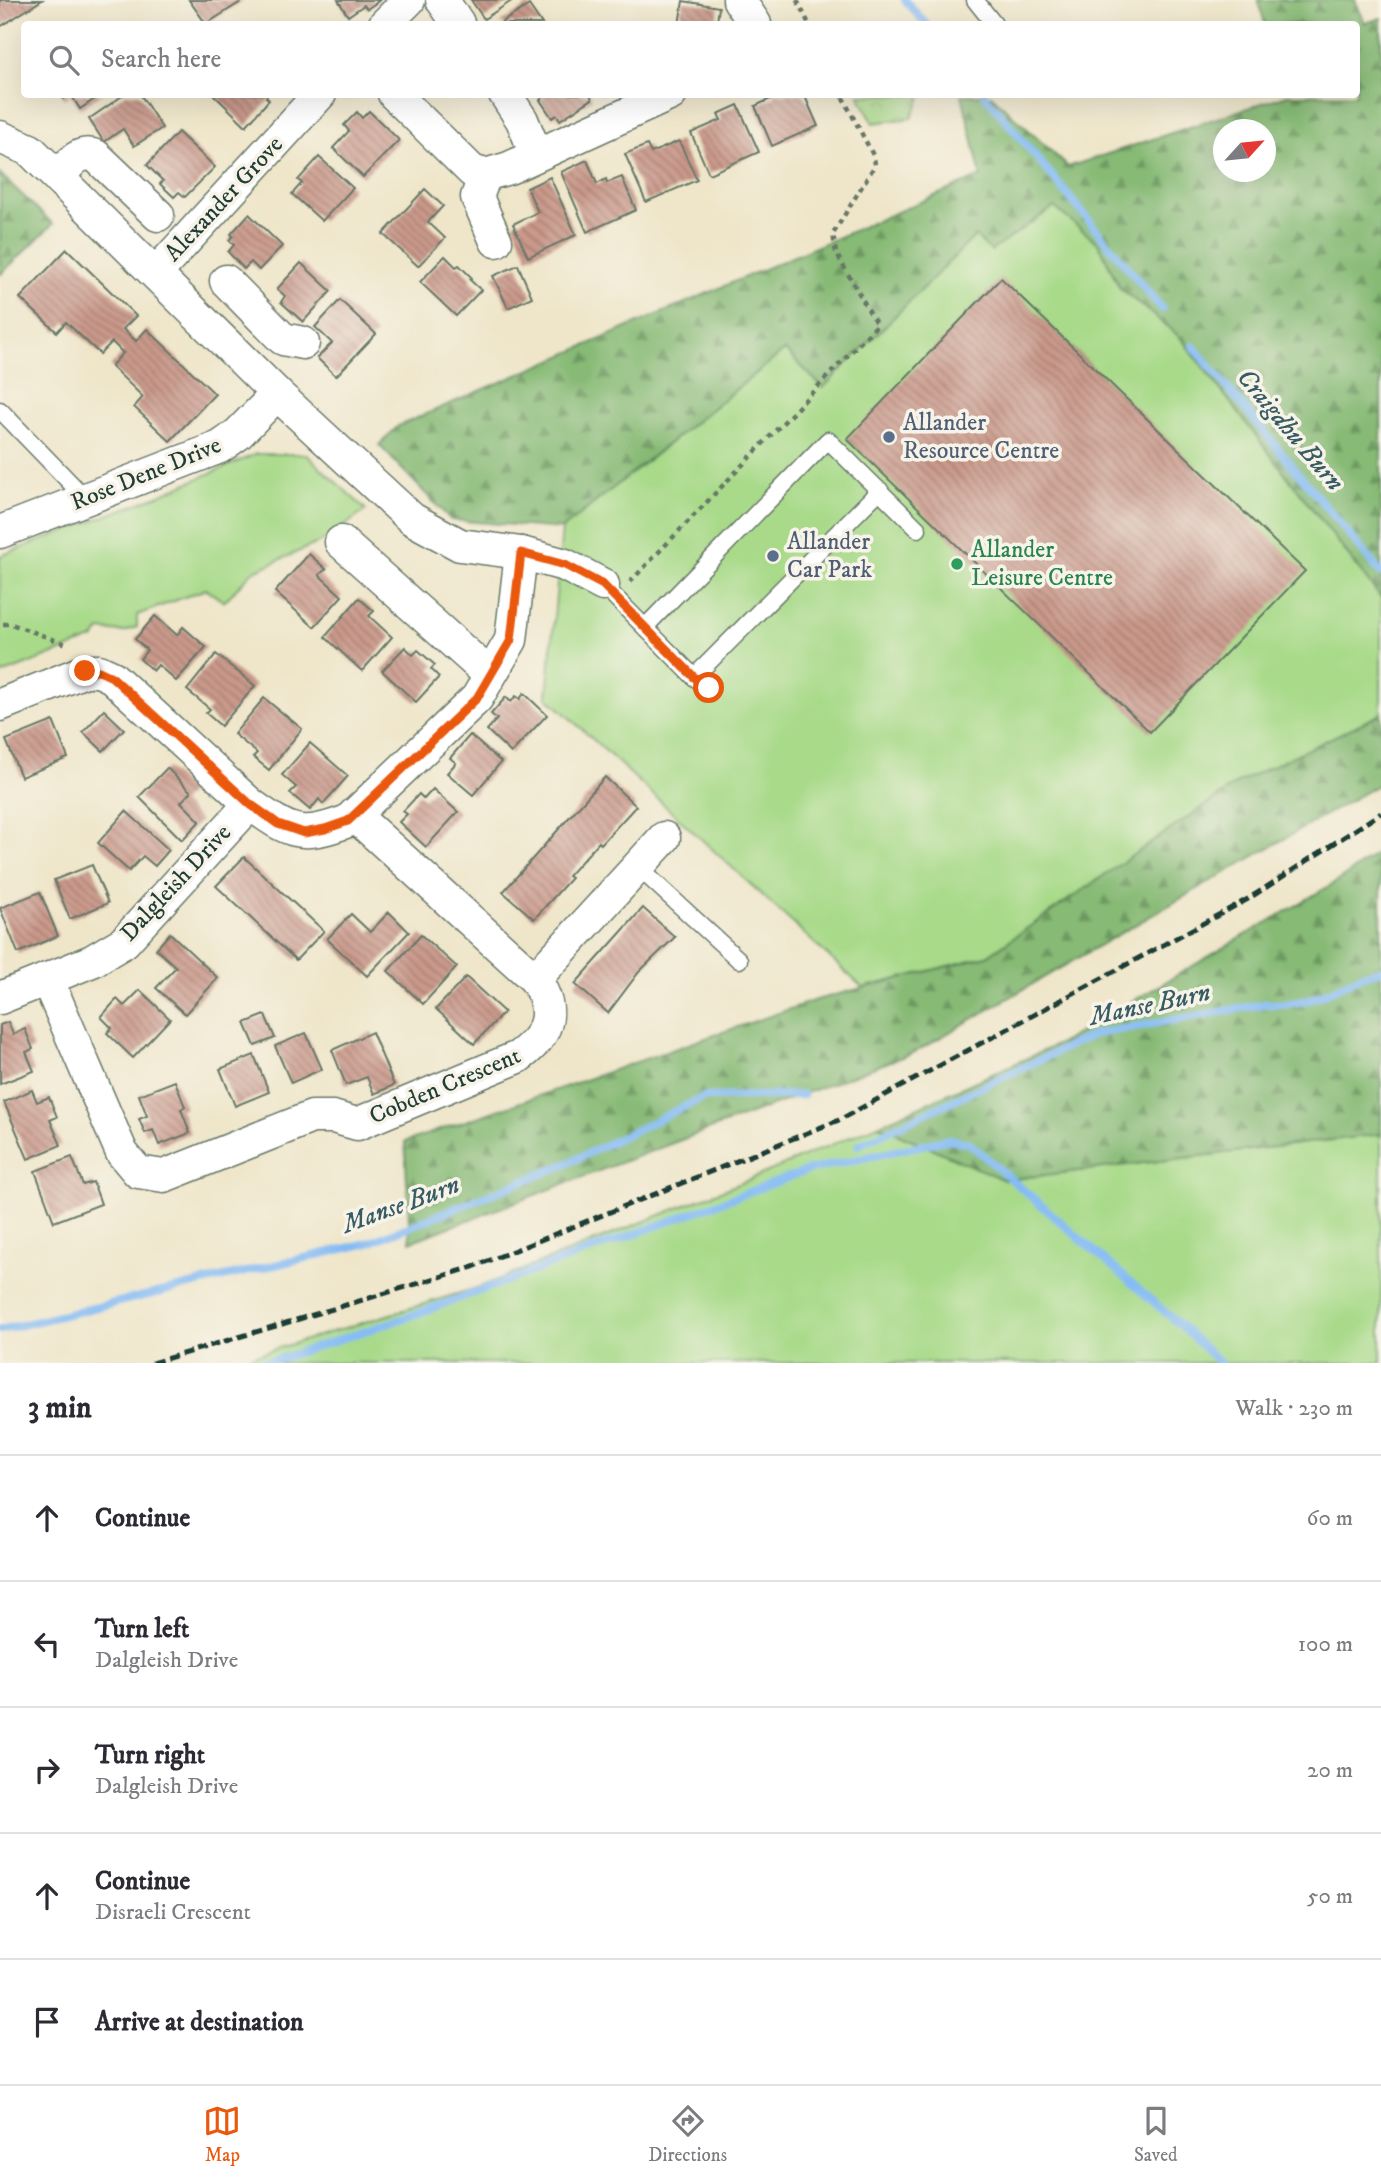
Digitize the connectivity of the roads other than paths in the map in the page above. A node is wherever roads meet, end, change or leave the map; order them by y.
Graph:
1 (409, 0) edge
2 (739, 0) edge
3 (975, 0) edge
4 (389, 21) edge
5 (753, 21) edge
6 (992, 21) edge
7 (316, 98) edge
8 (398, 98) edge
9 (508, 98) edge
10 (662, 98) edge
11 (0, 137) edge
12 (536, 154) junction
13 (485, 175) junction
14 (59, 177) junction
15 (158, 215) dead end
16 (496, 241) dead end
17 (156, 273) junction
18 (226, 281) dead end
19 (253, 370) junction
20 (277, 394) junction
21 (0, 410) edge
22 (880, 490) junction
23 (86, 499) junction
24 (918, 529) dead end
25 (0, 532) edge
26 (341, 541) dead end
27 (521, 553) junction
28 (609, 591) joint
29 (645, 627) junction
30 (491, 675) junction
31 (694, 677) junction
32 (709, 688) dead end
33 (0, 705) edge
34 (250, 804) junction
35 (354, 815) junction
36 (664, 838) dead end
37 (638, 867) junction
38 (739, 960) dead end
39 (47, 979) junction
40 (535, 979) junction
41 (0, 998) edge

1 - 4 street
2 - 5 street
3 - 6 lane
7 - 17 street, Alexander Grove
8 - 13 street
9 - 12 street
10 - 12 street
11 - 14 street, Alexander Grove
12 - 13 street
13 - 16 street
14 - 15 street
14 - 17 street, Alexander Grove
17 - 19 street, Alexander Grove
18 - 19 street
19 - 20 street, Alexander Grove
20 - 23 street, Rose Dene Drive
20 - 27 street, Alexander Grove
21 - 23 lane
22 - 24 lane
22 - 29 lane
22 - 31 lane
23 - 25 street, Rose Dene Drive
26 - 30 street
27 - 28 street, Alexander Grove
27 - 30 street, Dalgleish Drive
28 - 29 lane
29 - 31 lane
30 - 35 street, Dalgleish Drive
31 - 32 lane
33 - 34 street
34 - 35 street, Dalgleish Drive
34 - 39 street, Dalgleish Drive
35 - 40 street, Cobden Crescent
36 - 37 street
37 - 38 lane
37 - 40 street
39 - 40 street, Cobden Crescent
39 - 41 street, Dalgleish Drive

